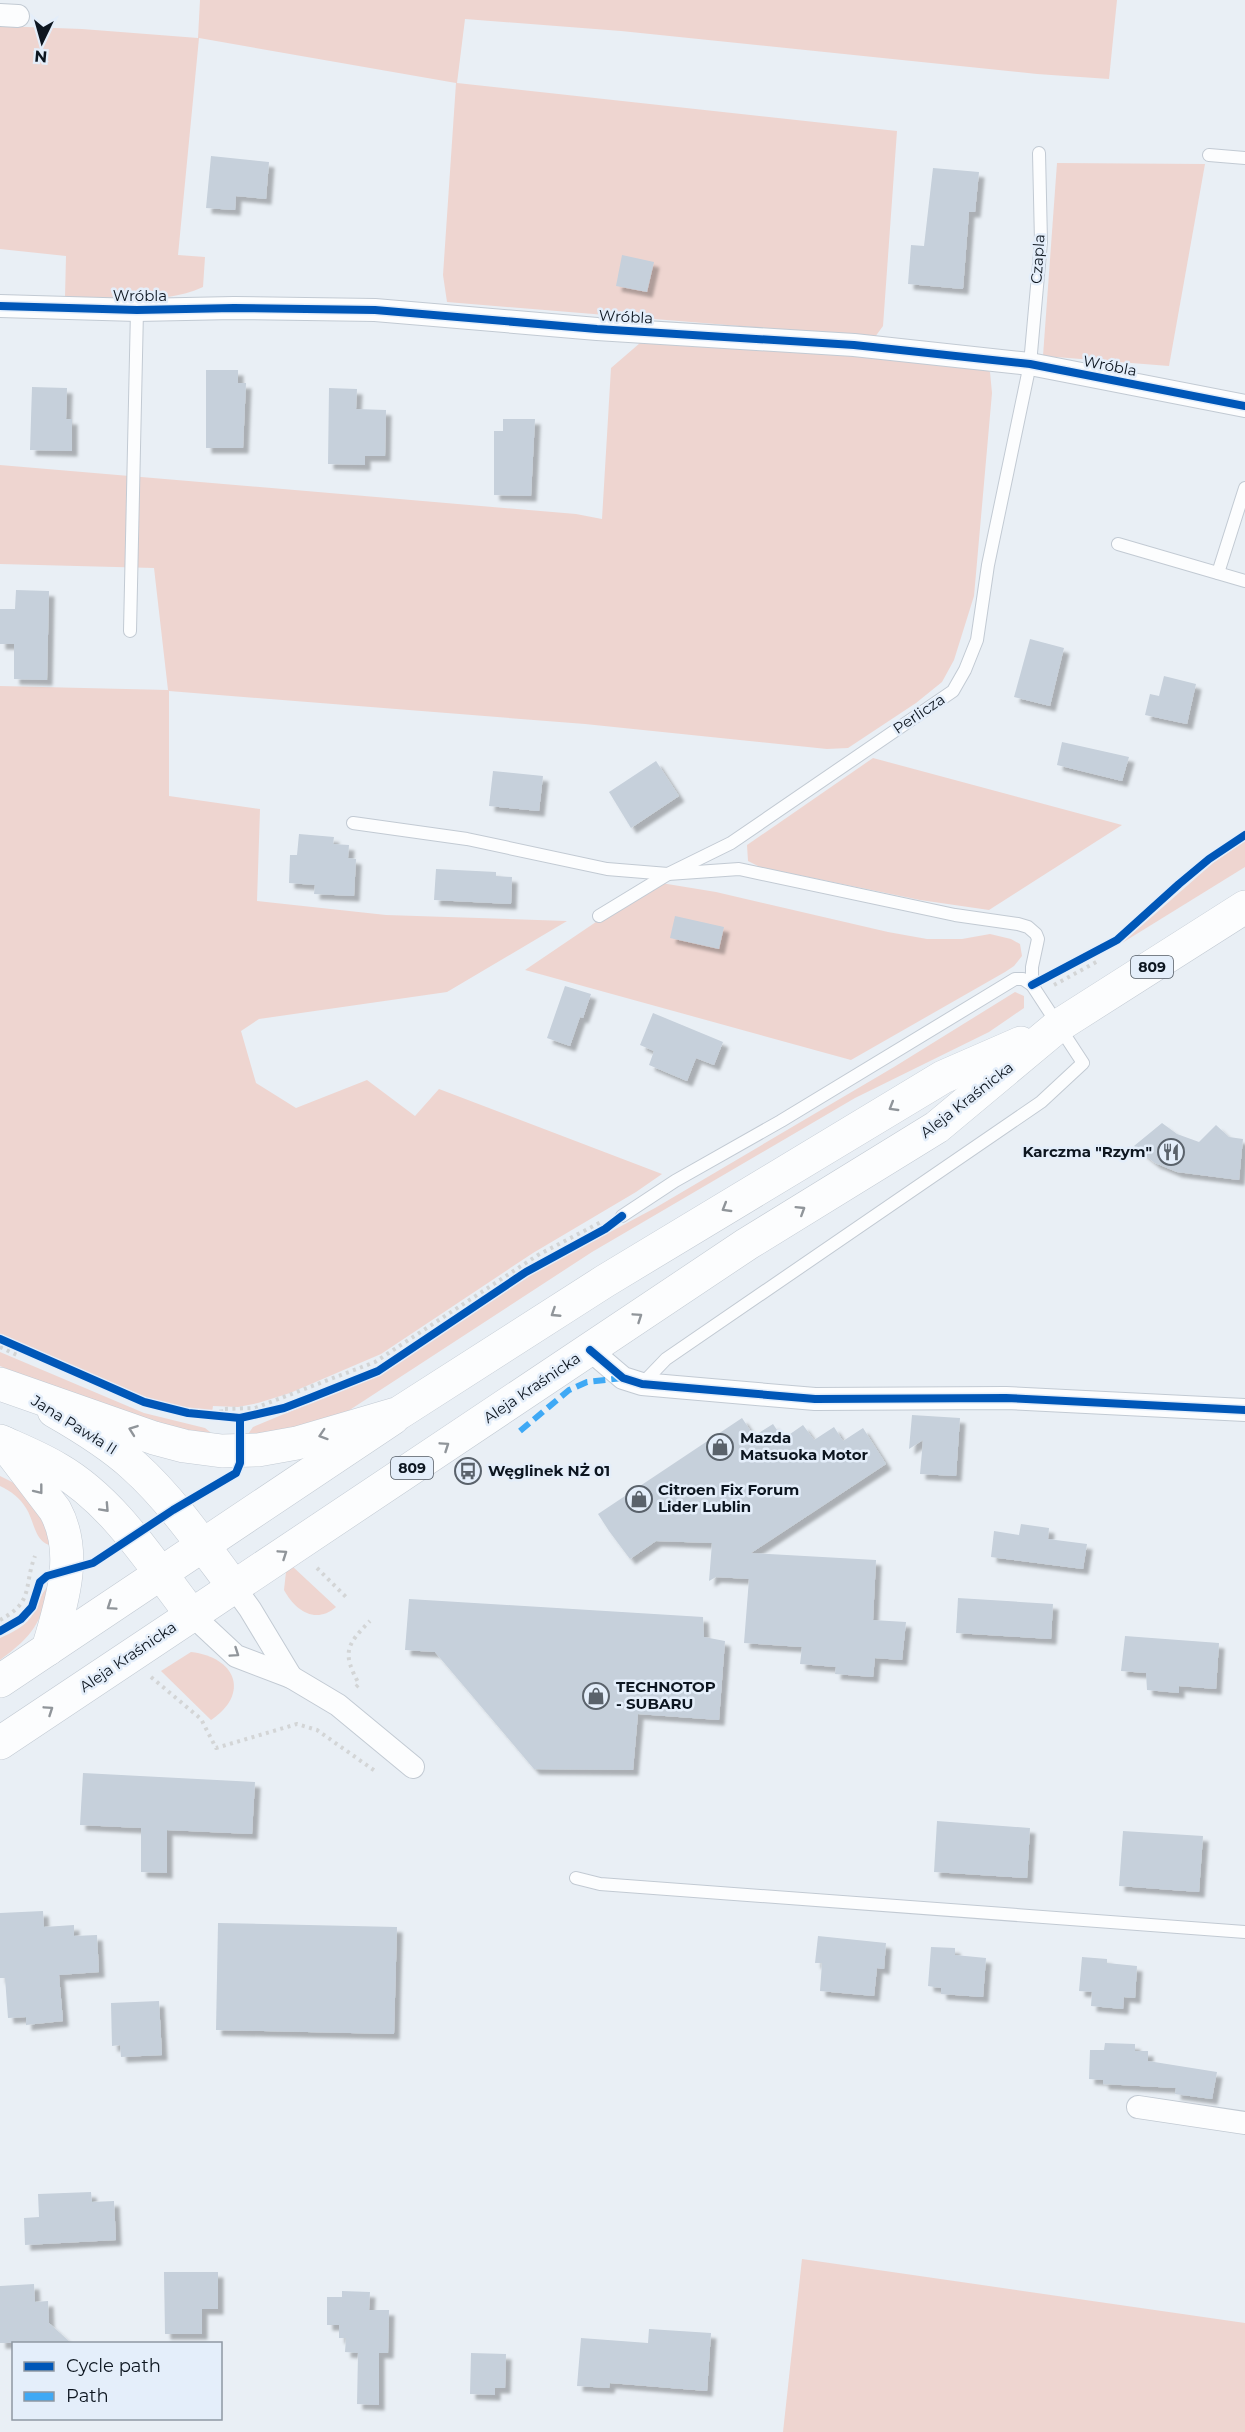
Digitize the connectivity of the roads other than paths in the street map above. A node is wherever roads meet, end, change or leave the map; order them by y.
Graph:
1 (1039, 153) dead end
2 (1209, 155) dead end
3 (1245, 158) edge
4 (0, 306) edge
5 (137, 310) junction
6 (1030, 364) junction
7 (1245, 406) edge
8 (1245, 488) edge
9 (1118, 544) dead end
10 (1218, 573) junction
11 (1245, 580) edge
12 (130, 632) dead end
13 (353, 823) dead end
14 (668, 874) junction
15 (1245, 907) edge
16 (599, 916) dead end
17 (1032, 985) junction
18 (1058, 1026) junction
19 (622, 1216) road end
20 (590, 1350) junction
21 (642, 1384) junction
22 (12, 1388) edge
23 (1245, 1410) edge
24 (399, 1413) junction
25 (2, 1442) edge
26 (203, 1545) junction
27 (160, 1574) junction
28 (234, 1587) junction
29 (192, 1614) junction
30 (48, 1649) junction
31 (291, 1677) junction
32 (0, 1681) edge
33 (0, 1743) edge
34 (412, 1767) road end
35 (576, 1878) dead end
36 (1245, 1932) edge
37 (1138, 2107) dead end
38 (1245, 2123) edge

1 - 6 lane, Czapla
2 - 3 lane
4 - 5 street, Wróbla
5 - 6 street, Wróbla
5 - 12 lane, Wróbla
6 - 7 street, Wróbla
6 - 14 lane, Perlicza
8 - 10 lane
9 - 10 lane
10 - 11 lane
13 - 14 lane
14 - 16 lane, Perlicza
14 - 17 lane
15 - 18 main road, Aleja Kraśnicka / 809
17 - 18 lane
17 - 19 lane
20 -> 18 main road, Aleja Kraśnicka / 809
18 - 21 lane
18 -> 24 main road, Aleja Kraśnicka / 809
20 - 21 street
28 -> 20 main road, Aleja Kraśnicka / 809
21 - 23 street
24 -> 22 main road
22 - 26 main road, Jana Pawła II
24 - 26 main road, Aleja Kraśnicka / 809
25 -> 27 main road
25 -> 30 main road
26 - 27 main road, Aleja Kraśnicka / 809
26 - 28 main road, Jana Pawła II
27 - 29 main road
27 -> 30 main road, Aleja Kraśnicka / 809
28 - 29 main road, Aleja Kraśnicka / 809
28 - 31 street
29 -> 31 street
33 -> 29 main road, Aleja Kraśnicka / 809
30 - 32 main road, Aleja Kraśnicka / 809
31 - 34 street
35 - 36 lane
37 - 38 street

